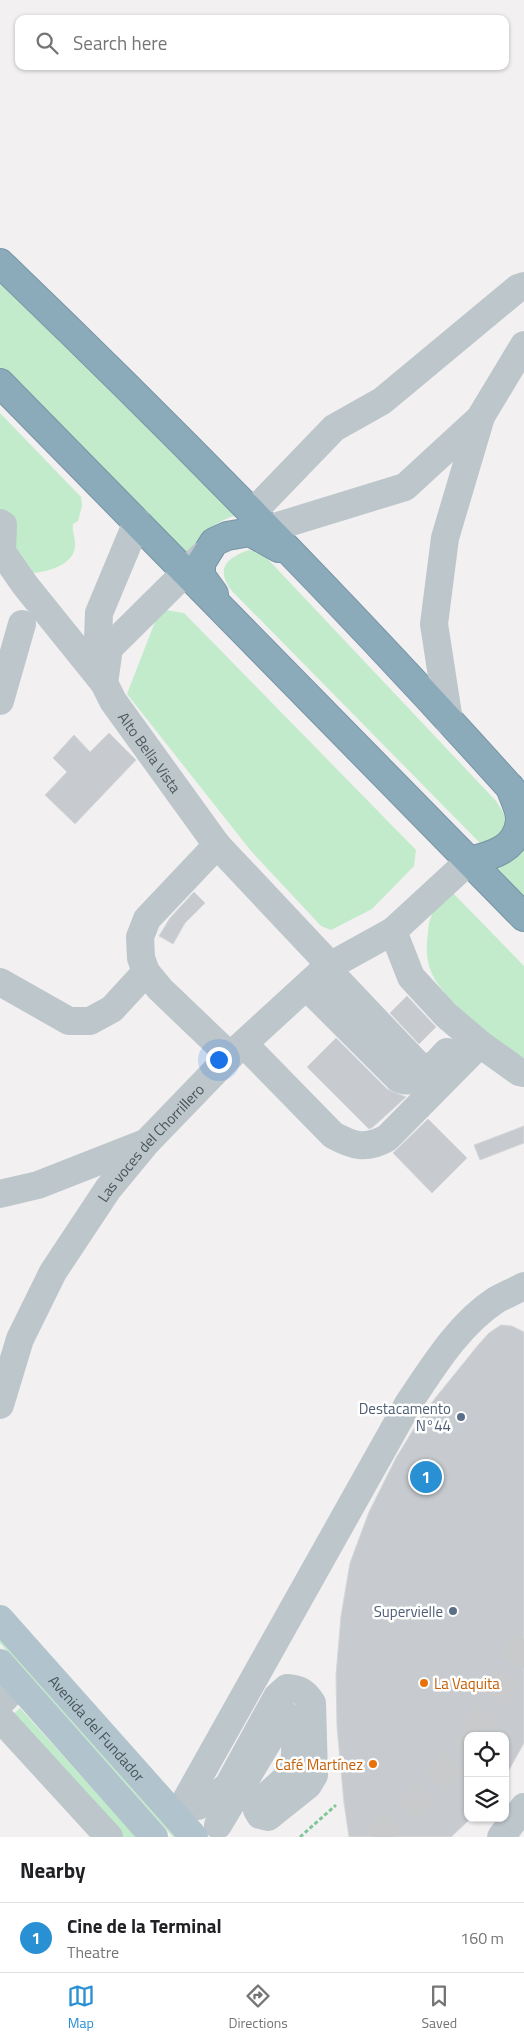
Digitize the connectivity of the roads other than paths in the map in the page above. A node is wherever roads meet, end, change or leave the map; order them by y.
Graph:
1 (0, 264) edge
2 (524, 286) edge
3 (524, 345) edge
4 (0, 383) edge
5 (480, 418) junction
6 (260, 521) junction
7 (137, 522) junction
8 (1, 524) edge
9 (207, 552) junction
10 (186, 573) junction
11 (310, 574) junction
12 (25, 585) junction
13 (232, 619) junction
14 (22, 624) junction
15 (0, 651) edge
16 (104, 683) junction
17 (0, 701) edge
18 (449, 721) junction
19 (517, 794) edge
20 (217, 845) junction
21 (469, 861) junction
22 (524, 917) edge
23 (393, 931) junction
24 (146, 972) junction
25 (320, 974) junction
26 (0, 982) edge
27 (474, 1039) junction
28 (237, 1050) junction
29 (524, 1073) edge
30 (146, 1143) junction
31 (0, 1194) edge
32 (524, 1286) edge
33 (0, 1405) edge
34 (0, 1619) edge
35 (0, 1663) edge
36 (18, 1684) junction
37 (0, 1703) edge
38 (0, 1718) edge
39 (135, 1770) junction
40 (192, 1803) junction
41 (524, 1807) edge
42 (224, 1831) edge
43 (109, 1837) edge
44 (154, 1837) edge
45 (194, 1837) edge
46 (501, 1837) edge

1 - 6 highway
2 - 6 street
3 - 5 street
4 - 7 highway
5 - 6 street
5 - 18 street
6 - 11 highway
7 - 10 highway
7 - 16 street
8 - 12 street, Alto Bella Vista
9 - 10 street
9 - 11 highway
9 - 13 highway
10 - 13 highway
10 - 16 street
11 - 18 highway
12 - 14 street
12 - 16 street, Alto Bella Vista
13 - 21 highway
14 - 15 street
14 - 17 street
16 - 20 street, Alto Bella Vista
18 - 19 highway
19 - 21 highway
20 - 24 street
20 - 25 street, Alto Bella Vista
21 - 22 highway
21 - 23 street, Las voces del Chorrillero
23 - 25 street, Las voces del Chorrillero
23 - 27 street
24 - 26 street
24 - 28 street
25 - 27 street, Alto Bella Vista
25 - 28 street, Las voces del Chorrillero
27 - 28 street
27 - 29 street
28 - 30 street, Las voces del Chorrillero
30 - 31 street
30 - 33 street, Las voces del Chorrillero
32 - 40 street
34 - 39 main road, Avenida del Fundador
35 - 36 main road, Avenida del Fundador
36 - 37 street
36 - 44 main road, Avenida del Fundador
38 - 43 street
39 - 40 street
39 - 45 main road, Avenida del Fundador
40 - 42 street
40 - 42 street
41 - 46 street

